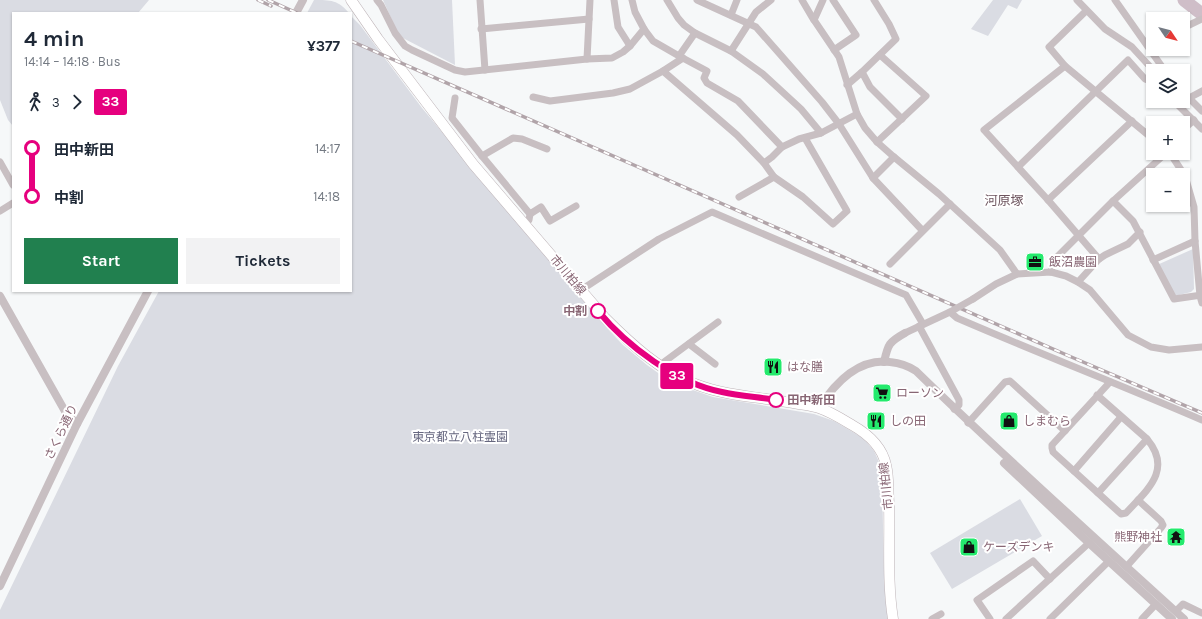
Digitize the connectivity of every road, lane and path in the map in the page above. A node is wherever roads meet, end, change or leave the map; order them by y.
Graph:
1 (303, 0) edge
2 (351, 0) edge
3 (377, 0) edge
4 (480, 0) edge
5 (590, 0) edge
6 (614, 0) edge
7 (632, 0) edge
8 (668, 0) edge
9 (697, 0) edge
10 (737, 0) edge
11 (771, 0) edge
12 (802, 0) edge
13 (823, 0) edge
14 (833, 0) edge
15 (874, 0) edge
16 (1077, 0) edge
17 (1115, 0) edge
18 (1086, 11) junction
19 (297, 12) edge
20 (731, 15) junction
21 (589, 19) junction
22 (1202, 19) edge
23 (814, 20) junction
24 (749, 23) junction
25 (1190, 25) edge
26 (644, 29) junction
27 (481, 30) junction
28 (695, 33) junction
29 (1146, 39) edge
30 (630, 46) junction
31 (834, 50) junction
32 (731, 51) junction
33 (880, 55) junction
34 (681, 57) junction
35 (588, 59) junction
36 (1148, 64) edge
37 (1065, 66) junction
38 (485, 70) junction
39 (663, 71) junction
40 (862, 72) junction
41 (1146, 79) edge
42 (847, 85) junction
43 (1096, 91) junction
44 (1202, 91) edge
45 (533, 97) dead end
46 (1190, 97) edge
47 (455, 98) dead end
48 (1190, 100) edge
49 (1181, 108) edge
50 (1202, 111) edge
51 (857, 114) junction
52 (902, 119) junction
53 (1194, 120) junction
54 (1132, 121) junction
55 (839, 124) junction
56 (1190, 124) edge
57 (1202, 129) edge
58 (1146, 132) edge
59 (821, 133) junction
60 (804, 138) junction
61 (878, 142) junction
62 (782, 147) junction
63 (547, 149) dead end
64 (482, 156) junction
65 (894, 157) junction
66 (1158, 160) edge
67 (1175, 160) edge
68 (0, 162) edge
69 (764, 163) junction
70 (1018, 167) junction
71 (774, 177) junction
72 (873, 178) junction
73 (12, 182) edge
74 (739, 197) dead end
75 (1048, 200) junction
76 (1113, 201) junction
77 (12, 204) edge
78 (950, 204) junction
79 (576, 206) dead end
80 (0, 211) edge
81 (530, 214) junction
82 (526, 224) junction
83 (922, 230) junction
84 (1140, 232) junction
85 (1079, 236) junction
86 (1195, 241) junction
87 (1099, 259) junction
88 (1153, 260) junction
89 (890, 264) dead end
90 (1051, 272) junction
91 (1017, 274) junction
92 (1078, 282) junction
93 (581, 290) junction
94 (147, 292) edge
95 (0, 296) edge
96 (1201, 298) edge
97 (950, 312) junction
98 (718, 322) dead end
99 (921, 325) junction
100 (905, 333) joint
101 (689, 344) junction
102 (1202, 347) edge
103 (884, 362) junction
104 (715, 364) dead end
105 (660, 365) junction
106 (1110, 382) junction
107 (1097, 395) junction
108 (819, 408) junction
109 (954, 409) junction
110 (1122, 417) junction
111 (1202, 420) edge
112 (968, 423) junction
113 (77, 424) junction
114 (1065, 431) junction
115 (1146, 439) junction
116 (1074, 471) junction
117 (1098, 493) junction
118 (1138, 500) junction
119 (1089, 543) junction
120 (1108, 561) junction
121 (1127, 566) junction
122 (1050, 579) junction
123 (0, 586) edge
124 (1156, 604) junction
125 (1176, 611) junction
126 (1202, 613) edge
127 (940, 614) dead end
128 (893, 619) edge
129 (932, 619) edge
130 (990, 619) edge
131 (1006, 619) edge
132 (1050, 619) edge
133 (1142, 619) edge
134 (1172, 619) edge
135 (1184, 619) edge

1 - 19 street
2 - 82 main road, 市川柏線
3 - 38 street
4 - 27 street
5 - 21 street
6 - 30 street
7 - 26 street
8 - 28 street
9 - 20 street
10 - 20 street
11 - 24 street
12 - 23 street
13 - 23 street
14 - 31 street
15 - 33 street
16 - 18 street
17 - 29 street
18 - 36 street
18 - 37 street
20 - 24 street
21 - 27 street
21 - 35 street
22 - 25 street
23 - 31 street
24 - 32 street
24 - 55 street
26 - 30 street
26 - 34 street
27 - 38 street
28 - 32 street
28 - 34 street
30 - 35 street
31 - 42 street
32 - 59 street
33 - 40 street
33 - 52 street
34 - 39 street
34 - 62 street
35 - 38 street
37 - 43 street
37 - 70 street
39 - 45 street
39 - 69 street
40 - 42 street
40 - 52 street
41 - 43 street
42 - 51 street
43 - 54 street
43 - 70 street
44 - 46 street
47 - 64 street
48 - 50 street
49 - 53 street
51 - 55 street
51 - 61 street
52 - 61 street
53 - 56 street
53 - 57 street
54 - 58 street
54 - 75 street
55 - 59 street
55 - 72 street
59 - 60 street
60 - 62 street
60 - 71 street
61 - 65 street
62 - 69 street
63 - 64 street
64 - 81 street
65 - 72 street
65 - 78 street
66 - 76 street
67 - 86 street
68 - 73 street
69 - 71 street
70 - 75 street
71 - 74 street
72 - 83 street
75 - 85 street
76 - 84 street
76 - 85 street
77 - 80 street
78 - 83 street
78 - 91 street
79 - 81 street
81 - 82 street
82 - 93 main road, 市川柏線
83 - 89 street
84 - 87 street
84 - 88 street
85 - 87 street
85 - 90 street
86 - 88 street
86 - 96 street
87 - 92 street
88 - 96 street
90 - 91 street
90 - 92 street
91 - 97 street, bridge
92 - 102 street
93 - 99 street
93 - 105 main road, 市川柏線
94 - 113 street, さくら通り
95 - 113 street
97 - 99 street
97 - 106 street
98 - 101 street
99 - 100 street
99 - 109 street
100 - 103 street
101 - 104 street
101 - 105 street
103 - 108 street
103 - 109 street
103 - 119 street
105 - 108 main road, 市川柏線
106 - 107 street
106 - 111 street
107 - 110 street
107 - 114 street
108 - 128 main road, 市川柏線
109 - 112 street
110 - 115 street
110 - 116 street
112 - 114 street
112 - 121 street
113 - 123 street, さくら通り
114 - 116 street
115 - 117 street
115 - 118 street
116 - 117 street
117 - 118 street
118 - 121 street
119 - 120 street
119 - 122 street
120 - 124 street
120 - 132 street
121 - 125 street
122 - 130 street
122 - 131 street
124 - 133 street
124 - 134 street
125 - 126 street
125 - 135 street
127 - 129 street

